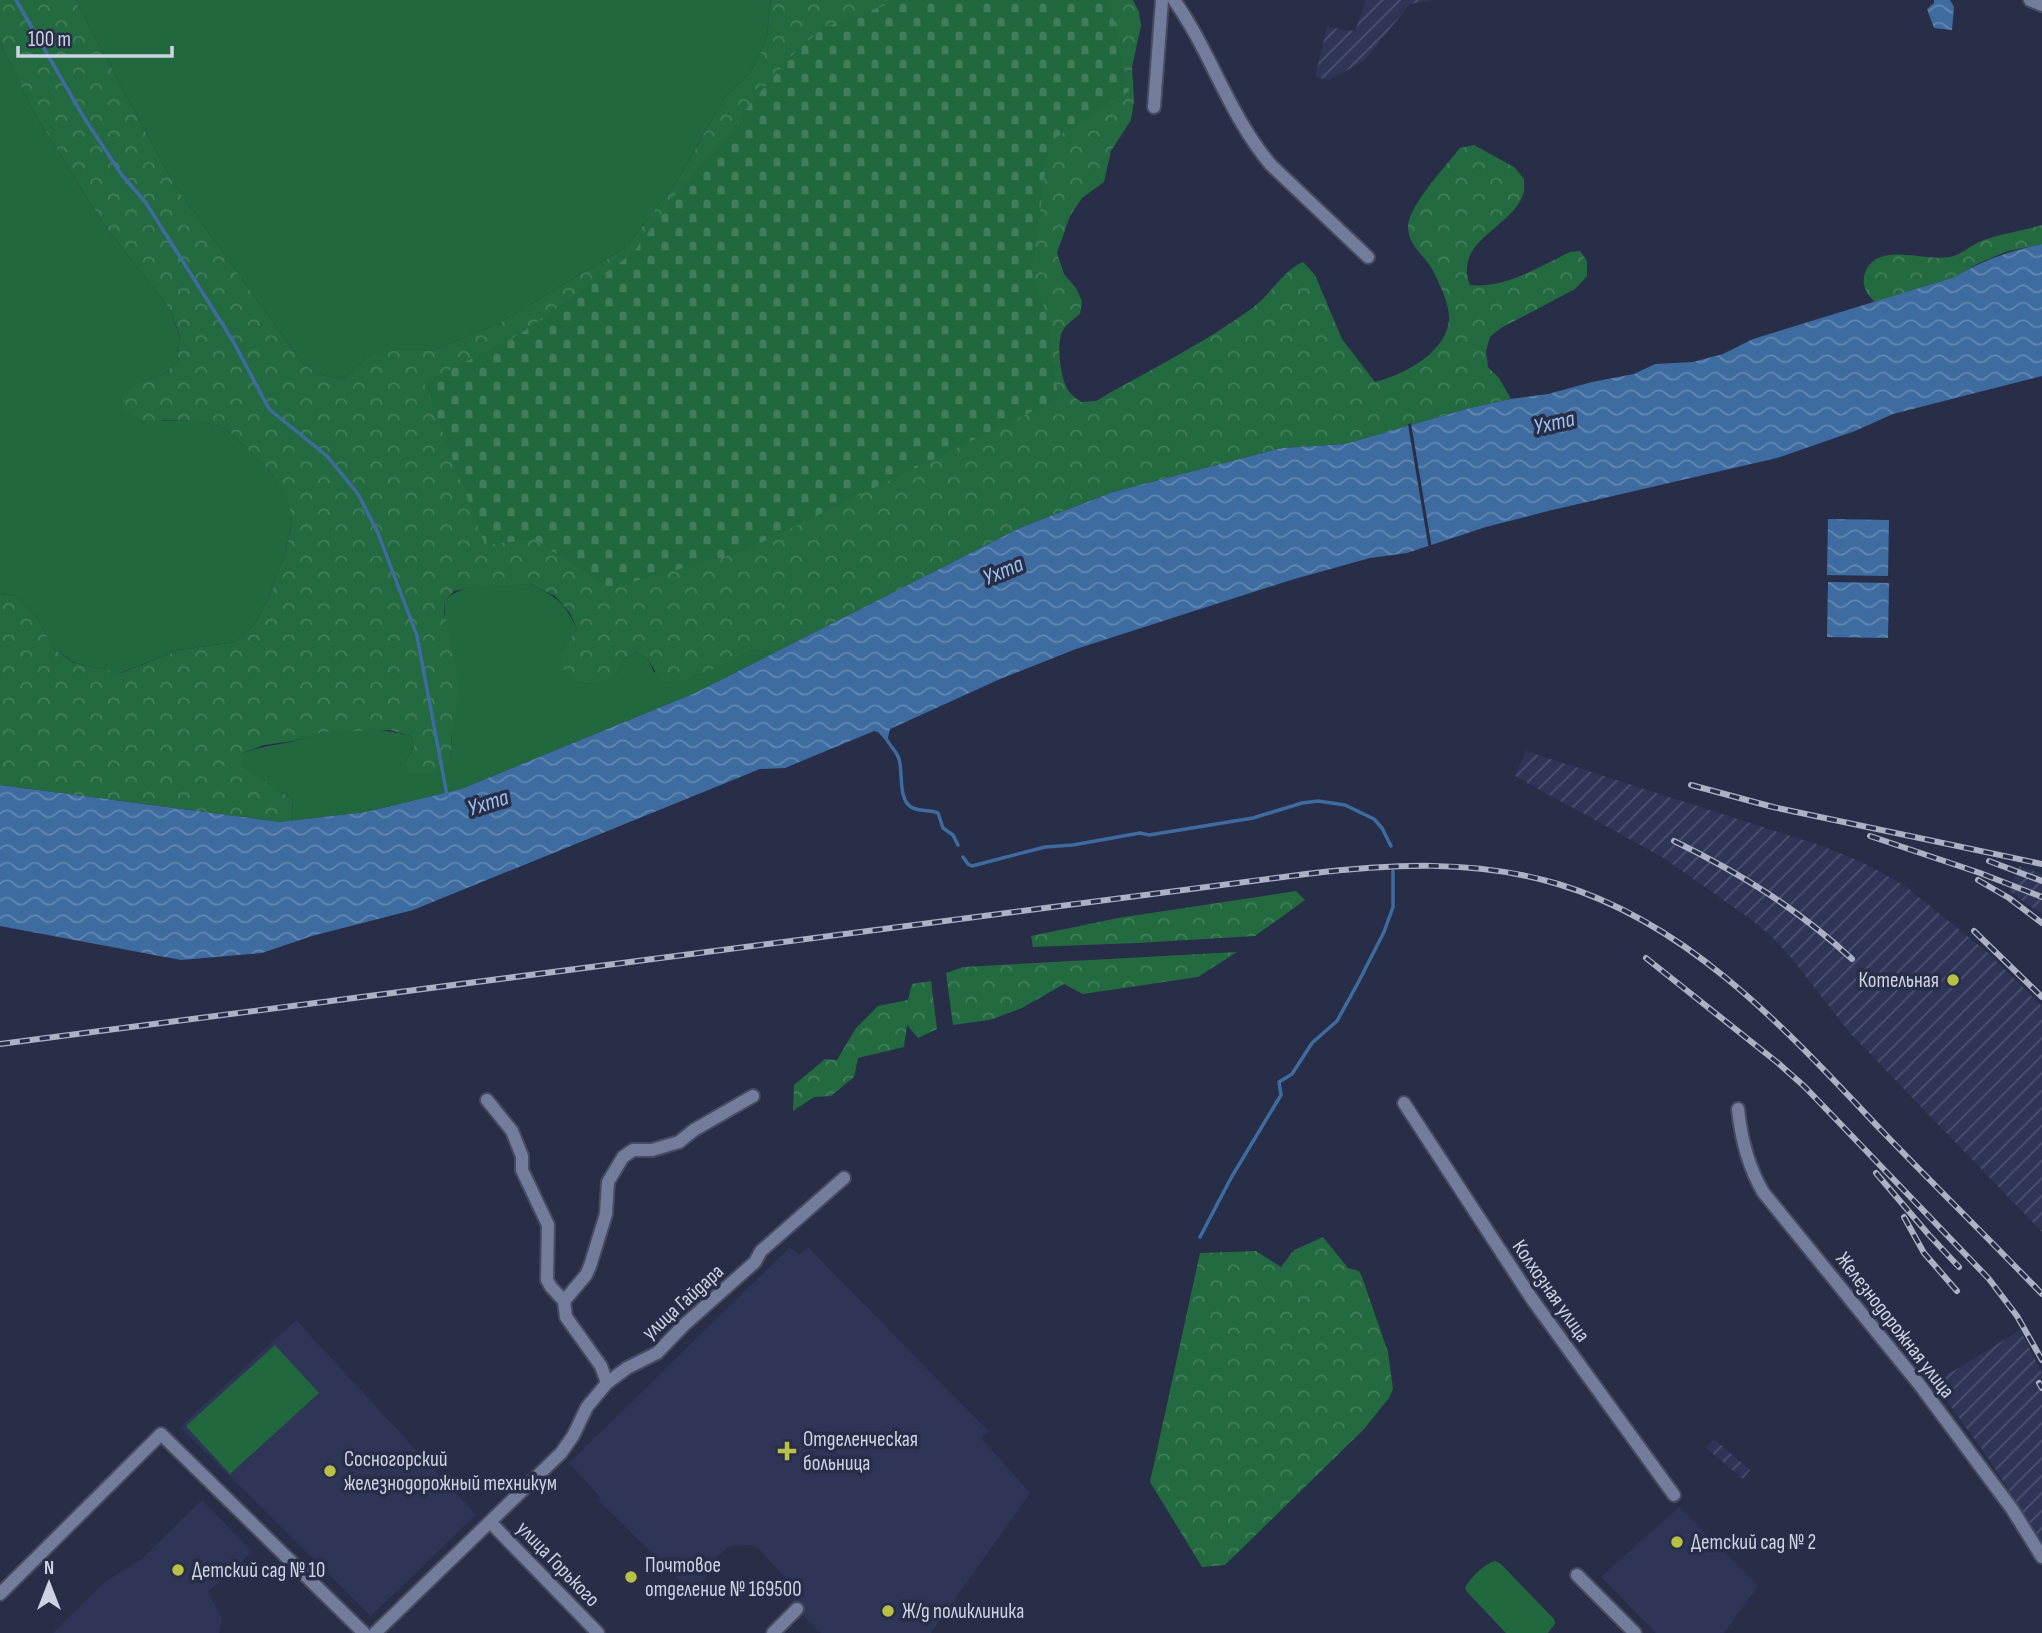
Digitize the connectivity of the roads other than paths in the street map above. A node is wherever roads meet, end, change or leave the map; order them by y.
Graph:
1 (1162, 0) edge
2 (1174, 0) edge
3 (2030, 0) edge
4 (2042, 5) edge
5 (1154, 107) dead end
6 (1368, 257) dead end
7 (753, 1096) dead end
8 (487, 1100) dead end
9 (1404, 1103) dead end
10 (1738, 1109) dead end
11 (844, 1178) dead end
12 (564, 1301) junction
13 (607, 1383) junction
14 (1674, 1495) dead end
15 (490, 1522) junction
16 (2042, 1557) edge
17 (1577, 1575) dead end
18 (0, 1594) edge
19 (797, 1609) dead end
20 (364, 1633) edge
21 (375, 1633) edge
22 (598, 1633) edge
23 (773, 1633) edge
24 (1634, 1633) edge

1 - 5 street
2 - 6 street
3 - 4 street
7 - 12 street
8 - 12 street
9 - 14 street, Колхозная улица
10 - 16 street, Железнодорожная улица
11 - 13 street, улица Гайдара
12 - 13 street
13 - 15 street, улица Гайдара
15 - 21 street, улица Гайдара
15 - 22 street, улица Горького
17 - 24 street
18 - 20 street
19 - 23 street

